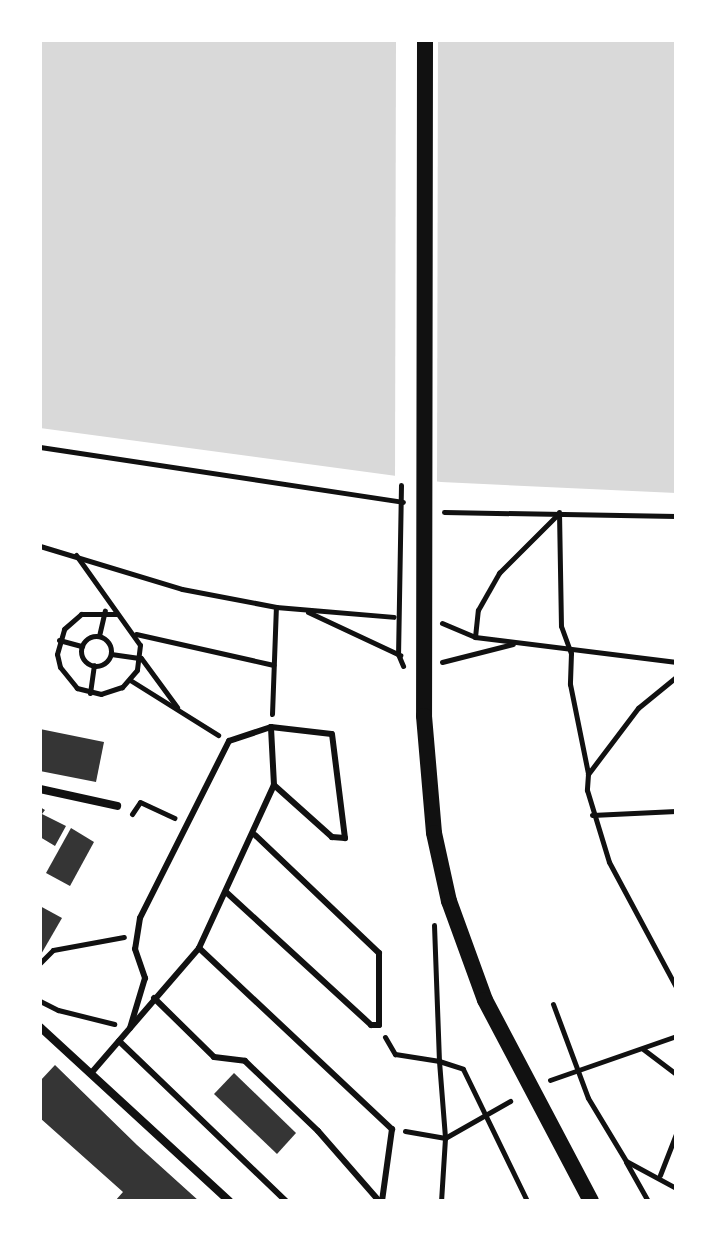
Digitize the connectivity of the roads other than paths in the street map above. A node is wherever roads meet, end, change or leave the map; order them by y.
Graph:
1 (425, 40) edge
2 (271, 727) junction
3 (274, 785) junction
4 (40, 789) edge
5 (117, 806) road end
6 (255, 835) junction
7 (226, 892) junction
8 (199, 948) junction
9 (154, 998) junction
10 (40, 1027) edge
11 (130, 1028) junction
12 (119, 1041) junction
13 (93, 1071) junction
14 (229, 1201) edge
15 (286, 1201) edge
16 (381, 1201) edge
17 (591, 1201) edge

1 - 17 main road
2 - 3 lane
2 - 3 lane
2 - 11 lane
3 - 6 lane
4 - 5 street
6 - 7 lane
6 - 7 lane
7 - 8 lane
8 - 9 lane
8 - 16 lane
9 - 11 lane
9 - 16 lane
10 - 13 street
11 - 12 lane
12 - 13 lane
12 - 15 lane
13 - 14 street

